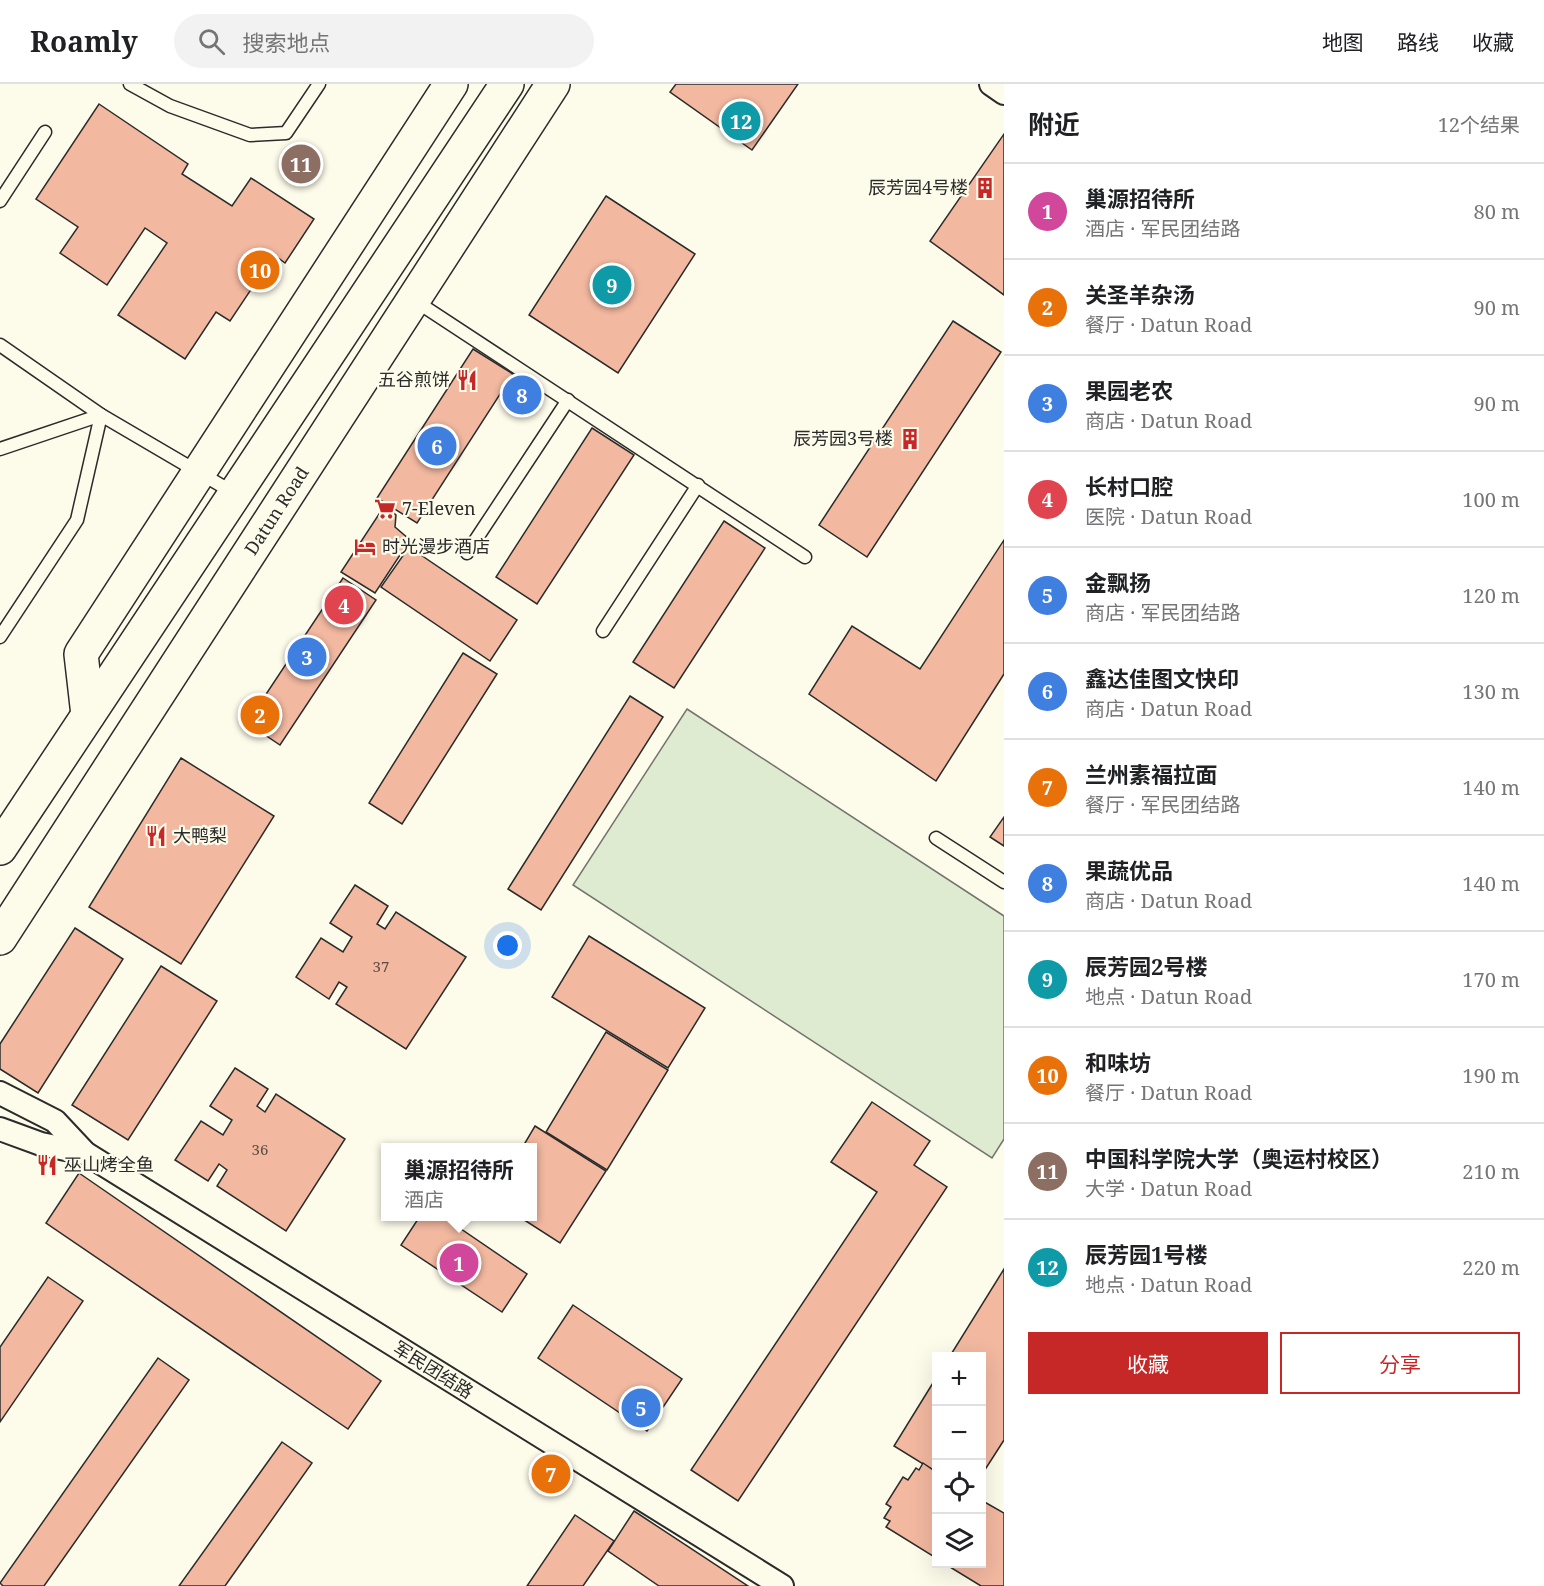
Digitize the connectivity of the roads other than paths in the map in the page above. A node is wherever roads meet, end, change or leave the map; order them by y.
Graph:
1 (130, 84) edge
2 (319, 84) edge
3 (451, 84) edge
4 (507, 84) edge
5 (553, 84) edge
6 (991, 84) edge
7 (1004, 93) edge
8 (45, 132) dead end
9 (0, 201) edge
10 (414, 300) junction
11 (0, 345) edge
12 (568, 400) junction
13 (101, 415) junction
14 (0, 449) edge
15 (200, 472) junction
16 (698, 485) junction
17 (236, 493) junction
18 (467, 553) dead end
19 (805, 557) dead end
20 (603, 631) dead end
21 (0, 637) edge
22 (88, 716) junction
23 (936, 838) dead end
24 (0, 848) edge
25 (1004, 882) edge
26 (0, 938) edge
27 (0, 1093) edge
28 (0, 1129) edge
29 (85, 1153) junction
30 (782, 1586) edge

1 - 2 lane
3 - 15 main road
4 - 17 main road
5 - 10 main road, Datun Road
6 - 7 street
8 - 9 lane
10 - 12 lane
10 - 26 main road, Datun Road
11 - 13 lane
12 - 16 lane
12 - 18 lane
13 - 14 lane
13 - 15 lane
13 - 21 lane
15 - 17 lane
15 - 22 main road
16 - 19 lane
16 - 20 lane
17 - 22 main road
22 - 24 main road
23 - 25 lane
27 - 29 street, 军民团结路
28 - 29 street, 军民团结路
29 - 30 street, 军民团结路

